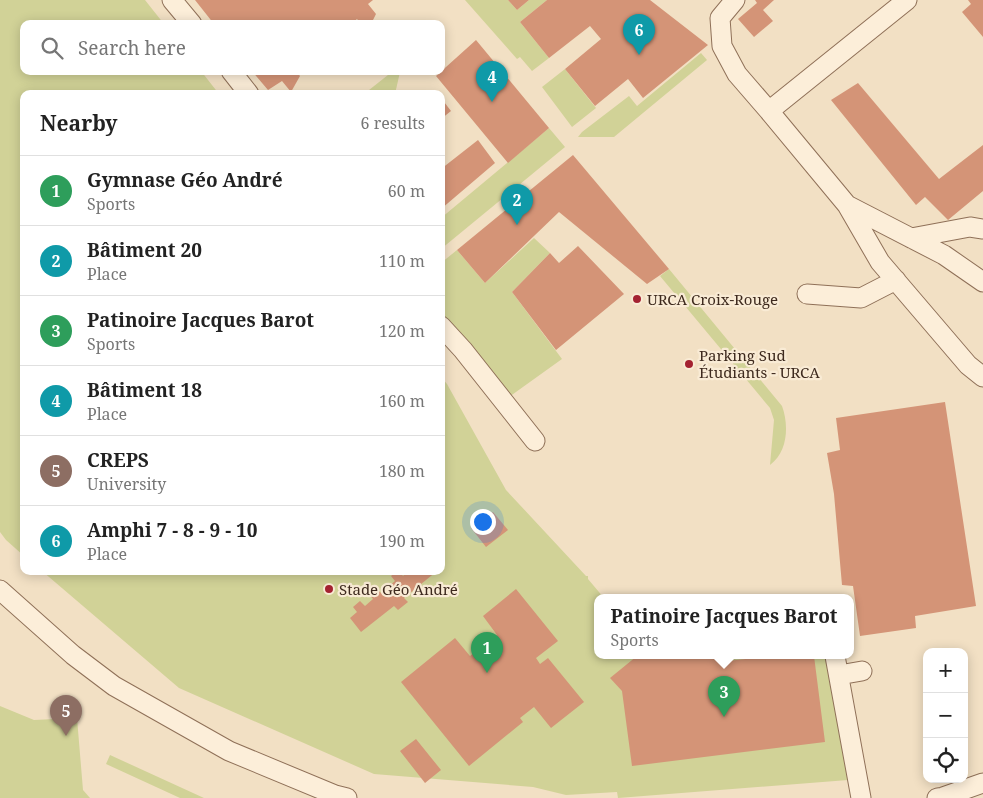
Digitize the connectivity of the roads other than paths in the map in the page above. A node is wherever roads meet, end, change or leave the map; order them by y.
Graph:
1 (172, 0) edge
2 (735, 0) edge
3 (908, 0) edge
4 (189, 20) edge
5 (234, 75) edge
6 (247, 90) edge
7 (770, 111) junction
8 (847, 205) junction
9 (983, 229) edge
10 (906, 235) junction
11 (880, 262) junction
12 (896, 280) junction
13 (983, 282) edge
14 (807, 294) dead end
15 (445, 331) edge
16 (983, 377) edge
17 (535, 440) dead end
18 (0, 590) edge
19 (835, 659) edge
20 (862, 671) dead end
21 (838, 675) junction
22 (983, 784) edge
23 (347, 798) edge
24 (861, 798) edge
25 (937, 798) edge

1 - 4 street
2 - 7 street
3 - 7 street
5 - 6 street
7 - 8 street
8 - 10 street
8 - 11 street
9 - 10 street
10 - 11 street
10 - 13 street
11 - 12 street
12 - 14 street
12 - 16 street
15 - 17 street
18 - 23 street
19 - 21 street
20 - 21 street
21 - 24 street
22 - 25 street

